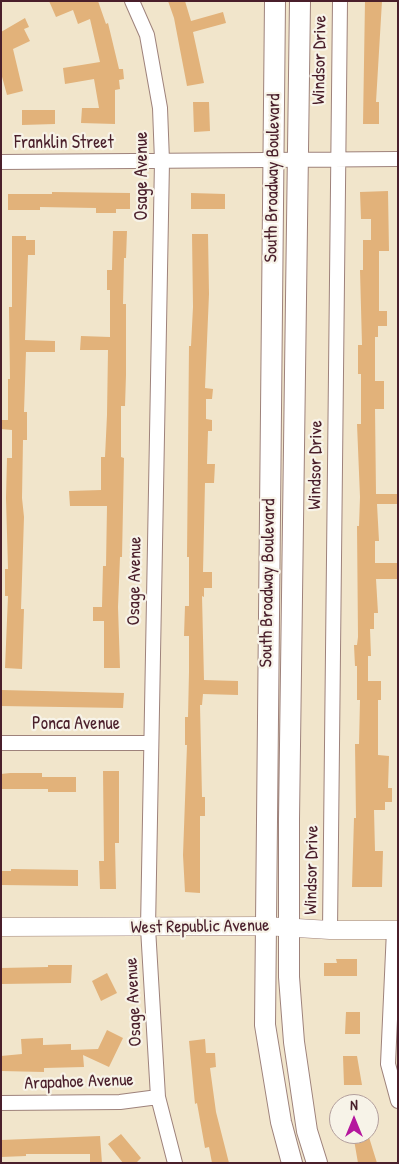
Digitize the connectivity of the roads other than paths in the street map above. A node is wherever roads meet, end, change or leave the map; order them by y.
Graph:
1 (132, 1) edge
2 (275, 1) edge
3 (300, 1) edge
4 (340, 1) edge
5 (338, 159) junction
6 (398, 159) edge
7 (273, 160) junction
8 (297, 160) junction
9 (162, 161) junction
10 (1, 162) edge
11 (1, 743) edge
12 (150, 743) junction
13 (264, 926) junction
14 (289, 926) junction
15 (1, 927) edge
16 (148, 928) junction
17 (330, 930) junction
18 (396, 930) edge
19 (158, 1097) junction
20 (398, 1101) edge
21 (1, 1103) edge
22 (175, 1163) edge
23 (292, 1163) edge
24 (317, 1163) edge

1 - 9 street, Osage Avenue
2 - 7 main road, South Broadway Boulevard
3 - 8 main road, South Broadway Boulevard
4 - 5 street, Windsor Drive
5 - 6 street, Franklin Street
5 - 8 street, Franklin Street
5 - 17 street, Windsor Drive
7 - 8 street, Franklin Street
7 - 9 street, Franklin Street
7 - 13 main road, South Broadway Boulevard
8 - 14 main road, South Broadway Boulevard
9 - 10 street, Franklin Street
9 - 12 street, Osage Avenue
11 - 12 street, Ponca Avenue
12 - 16 street, Osage Avenue
13 - 14 street, West Republic Avenue
13 - 16 street, West Republic Avenue
13 - 23 main road, South Broadway Boulevard
14 - 17 street, West Republic Avenue
14 - 24 main road, South Broadway Boulevard
15 - 16 street, West Republic Avenue
16 - 19 street, Osage Avenue
17 - 18 street, West Republic Avenue
18 - 20 street
19 - 21 street, Arapahoe Avenue
19 - 22 street, Osage Avenue

